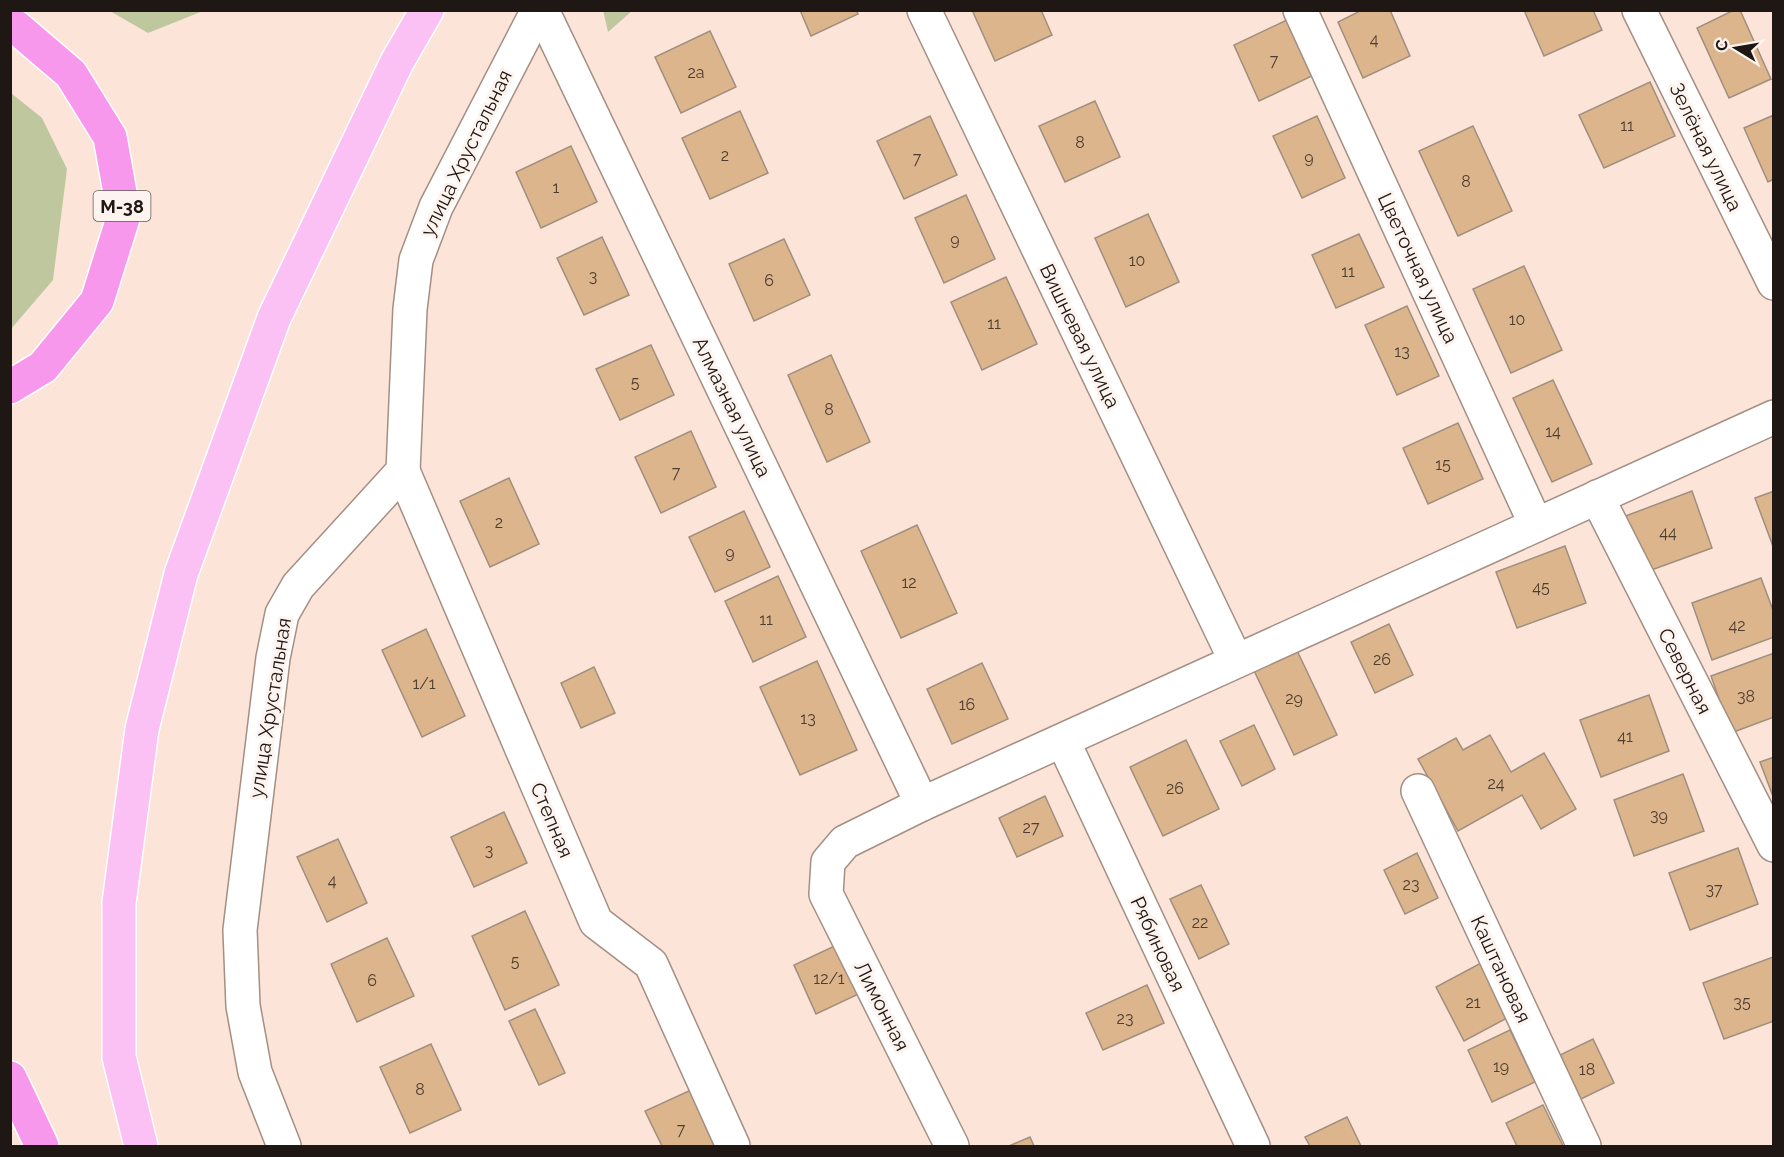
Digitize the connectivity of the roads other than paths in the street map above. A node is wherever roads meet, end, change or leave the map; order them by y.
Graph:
1 (427, 10) edge
2 (538, 10) edge
3 (543, 10) edge
4 (924, 10) edge
5 (1300, 10) edge
6 (1639, 10) edge
7 (10, 25) edge
8 (1773, 283) edge
9 (10, 387) edge
10 (1773, 417) edge
11 (404, 471) junction
12 (1598, 497) junction
13 (1536, 525) junction
14 (1236, 661) junction
15 (1063, 741) junction
16 (1418, 791) dead end
17 (922, 804) junction
18 (1773, 845) edge
19 (10, 1078) edge
20 (42, 1146) edge
21 (141, 1146) edge
22 (284, 1146) edge
23 (733, 1146) edge
24 (952, 1146) edge
25 (1253, 1146) edge
26 (1584, 1146) edge

1 - 21 main road
2 - 11 street, улица Хрустальная
3 - 17 street, Алмазная улица
4 - 14 street, Вишневая улица
5 - 13 street, Цветочная улица
6 - 8 street, Зелёная улица
7 - 9 highway, M-38
10 - 12 street
11 - 22 street, улица Хрустальная
11 - 23 street, Степная
12 - 13 street
12 - 18 street, Северная
13 - 14 street
14 - 15 street
15 - 17 street
15 - 25 street, Рябиновая
16 - 26 street, Каштановая
17 - 24 street, Лимонная
19 - 20 highway

